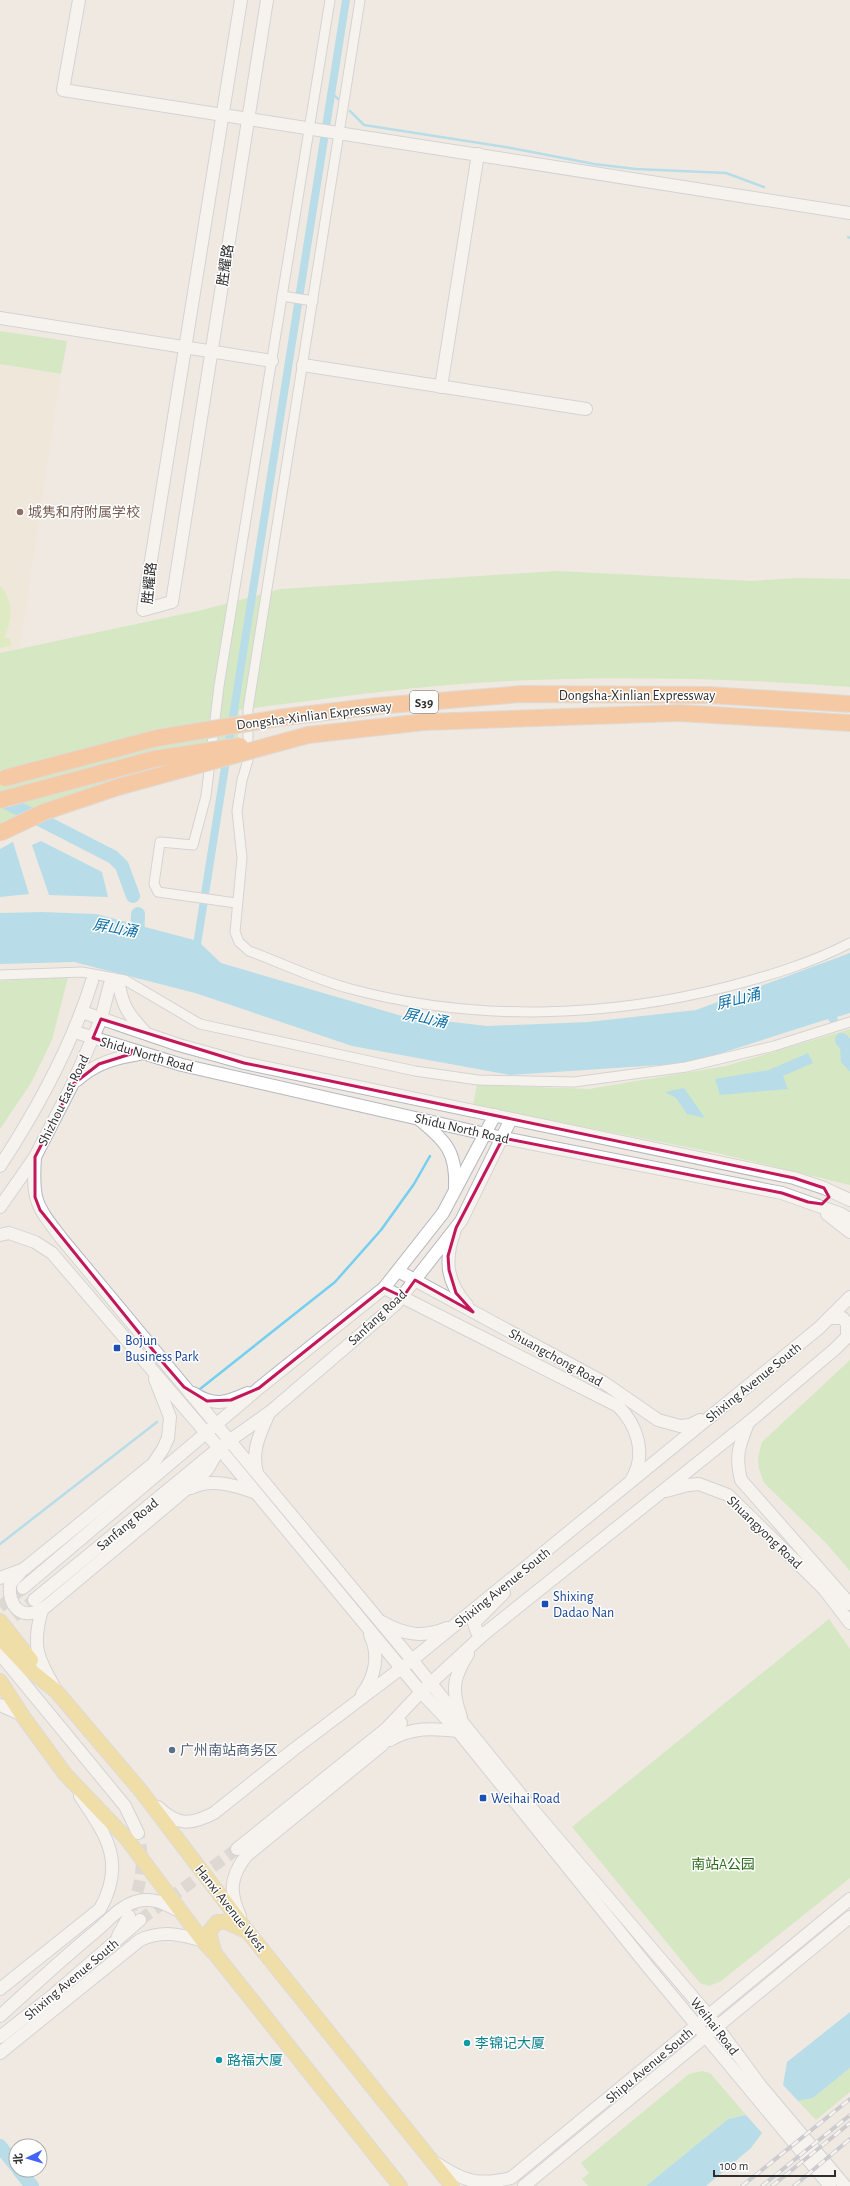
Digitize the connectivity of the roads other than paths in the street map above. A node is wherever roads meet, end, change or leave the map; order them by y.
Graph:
1 (79, 0) edge
2 (241, 0) edge
3 (267, 0) edge
4 (330, 0) edge
5 (360, 0) edge
6 (222, 115) junction
7 (248, 119) junction
8 (309, 128) junction
9 (339, 133) junction
10 (478, 154) junction
11 (850, 213) edge
12 (282, 296) junction
13 (313, 301) junction
14 (0, 318) edge
15 (185, 347) junction
16 (212, 351) junction
17 (272, 361) junction
18 (303, 365) junction
19 (441, 387) junction
20 (586, 409) dead end
21 (850, 704) edge
22 (850, 723) edge
23 (308, 735) junction
24 (2, 779) edge
25 (0, 800) edge
26 (0, 833) edge
27 (236, 903) junction
28 (850, 943) edge
29 (0, 974) edge
30 (92, 981) dead end
31 (82, 1012) junction
32 (101, 1018) junction
33 (850, 1022) edge
34 (75, 1032) junction
35 (147, 1034) junction
36 (93, 1038) junction
37 (179, 1045) junction
38 (141, 1054) junction
39 (175, 1063) junction
40 (72, 1085) junction
41 (402, 1095) junction
42 (40, 1101) junction
43 (58, 1112) junction
44 (401, 1115) junction
45 (495, 1115) junction
46 (418, 1118) junction
47 (511, 1119) junction
48 (487, 1133) junction
49 (503, 1138) junction
50 (596, 1138) junction
51 (35, 1157) junction
52 (592, 1157) junction
53 (0, 1166) edge
54 (824, 1188) junction
55 (455, 1191) junction
56 (850, 1200) edge
57 (808, 1202) junction
58 (0, 1207) edge
59 (443, 1213) junction
60 (850, 1219) edge
61 (458, 1224) junction
62 (850, 1232) edge
63 (0, 1235) edge
64 (62, 1239) junction
65 (52, 1253) junction
66 (398, 1271) junction
67 (415, 1280) junction
68 (384, 1288) junction
69 (403, 1297) junction
70 (849, 1297) edge
71 (473, 1312) junction
72 (829, 1318) junction
73 (848, 1335) edge
74 (165, 1365) junction
75 (154, 1373) junction
76 (184, 1387) junction
77 (259, 1388) junction
78 (270, 1412) junction
79 (714, 1414) junction
80 (748, 1422) junction
81 (216, 1425) junction
82 (206, 1434) junction
83 (224, 1444) junction
84 (258, 1476) junction
85 (630, 1482) junction
86 (183, 1492) junction
87 (256, 1493) junction
88 (659, 1493) junction
89 (526, 1567) junction
90 (24, 1569) junction
91 (0, 1578) edge
92 (23, 1588) tunnel mouth
93 (34, 1600) tunnel mouth
94 (850, 1604) edge
95 (45, 1607) junction
96 (376, 1618) junction
97 (0, 1621) edge
98 (458, 1623) junction
99 (850, 1623) edge
100 (367, 1626) junction
101 (0, 1638) edge
102 (480, 1638) junction
103 (0, 1654) edge
104 (412, 1660) junction
105 (401, 1667) junction
106 (0, 1681) edge
107 (426, 1688) junction
108 (56, 1691) junction
109 (0, 1693) edge
110 (355, 1703) junction
111 (0, 1705) edge
112 (22, 1715) junction
113 (461, 1729) junction
114 (382, 1745) junction
115 (65, 1774) junction
116 (141, 1791) junction
117 (138, 1833) tunnel mouth
118 (237, 1849) tunnel mouth
119 (850, 1899) edge
120 (100, 1909) junction
121 (183, 1913) junction
122 (129, 1916) junction
123 (850, 1917) edge
124 (248, 1932) junction
125 (203, 1941) junction
126 (216, 1955) junction
127 (752, 1979) junction
128 (0, 1989) edge
129 (761, 1989) junction
130 (0, 2016) edge
131 (709, 2016) junction
132 (696, 2025) junction
133 (717, 2027) junction
134 (705, 2035) junction
135 (0, 2037) edge
136 (2, 2052) edge
137 (638, 2074) junction
138 (646, 2085) junction
139 (533, 2160) junction
140 (435, 2162) junction
141 (540, 2172) junction
142 (400, 2186) edge
143 (452, 2186) edge
144 (524, 2186) edge
145 (830, 2186) edge
146 (845, 2186) edge

1 - 6 main road
2 - 6 main road, 胜耀路
3 - 7 main road, 胜耀路
4 - 8 street
5 - 9 street
6 - 7 main road
6 - 15 main road, 胜耀路
7 - 8 main road
7 - 16 main road, 胜耀路
8 - 9 main road
8 - 12 street
9 - 10 main road
9 - 13 street
10 - 11 main road
10 - 19 main road
12 - 13 street
12 - 17 street
13 - 18 street
14 - 15 main road
15 - 16 main road
15 - 16 main road, 胜耀路
16 - 17 main road
17 - 27 street
18 - 19 main road
18 - 27 street
19 - 20 main road
21 - 24 highway, Dongsha-Xinlian Expressway / S39, bridge
22 - 23 highway, Dongsha-Xinlian Expressway / S39
23 - 25 highway, Dongsha-Xinlian Expressway / S39, bridge
23 - 26 highway, bridge
27 - 28 street
29 - 33 street
30 - 31 main road, Shizhou East Road
31 - 32 main road, Shidu North Road
31 - 34 main road, Shizhou East Road
32 - 35 main road, Shidu North Road
32 - 35 main road, Shizhou East Road
32 - 36 main road, Shizhou East Road
34 - 36 main road, Shidu North Road
34 - 42 main road, Shizhou East Road
35 - 37 main road, Shidu North Road
36 - 38 main road, Shidu North Road
36 - 40 main road, Shizhou East Road
37 - 39 main road
37 - 41 main road, Shidu North Road
38 - 39 main road, Shidu North Road
38 - 40 main road
39 - 44 main road, Shidu North Road
40 - 43 main road, Shizhou East Road
41 - 44 main road
41 - 45 main road, Shidu North Road
42 - 43 main road
42 - 53 main road, Shizhou East Road
43 - 51 main road, Shizhou East Road
44 - 46 main road, Shidu North Road
45 - 47 main road, Shidu North Road
45 - 48 main road, Sanfang Road
46 - 48 main road, Shidu North Road
46 - 55 main road
47 - 49 main road, Sanfang Road
47 - 50 main road, Shidu North Road
48 - 49 main road, Shidu North Road
48 - 55 main road, Sanfang Road
49 - 52 main road, Shidu North Road
49 - 61 main road, Sanfang Road
50 - 52 main road
50 - 54 main road, Shidu North Road
51 - 58 main road, Shizhou East Road
51 - 64 main road
52 - 57 main road, Shidu North Road
54 - 56 main road, Shidu North Road
54 - 57 main road
55 - 59 main road, Sanfang Road
57 - 60 main road, Shidu North Road
57 - 62 main road
59 - 61 main road
59 - 66 main road, Sanfang Road
61 - 67 main road, Sanfang Road
61 - 71 main road
63 - 65 main road
64 - 65 main road
64 - 74 main road
65 - 75 main road
66 - 67 main road, Shuangchong Road
66 - 68 main road, Sanfang Road
67 - 69 main road, Sanfang Road
67 - 71 main road, Shuangchong Road
68 - 69 main road, Shuangchong Road
68 - 77 main road, Sanfang Road
69 - 78 main road, Sanfang Road
69 - 85 main road, Shuangchong Road
70 - 72 main road, Shixing Avenue South
71 - 79 main road, Shuangchong Road
72 - 73 main road
72 - 79 main road, Shixing Avenue South
73 - 80 main road, Shixing Avenue South
74 - 75 main road
74 - 76 main road
75 - 82 main road
75 - 90 main road
76 - 77 main road
76 - 81 main road
77 - 81 main road, Sanfang Road
78 - 83 main road, Sanfang Road
78 - 84 main road
79 - 85 main road, Shixing Avenue South
80 - 88 main road, Shixing Avenue South
80 - 94 main road, Shuangyong Road
81 - 82 main road, Sanfang Road
81 - 83 main road
82 - 83 main road
82 - 92 main road, Sanfang Road
83 - 84 main road
83 - 86 main road
83 - 87 main road
83 - 93 main road, Sanfang Road
84 - 96 main road
85 - 89 main road, Shixing Avenue South
86 - 87 main road
86 - 95 main road
87 - 100 main road
88 - 99 main road, Shuangyong Road
88 - 102 main road, Shixing Avenue South
89 - 98 main road, Shixing Avenue South
89 - 102 main road
90 - 91 main road
90 - 95 main road
95 - 108 main road
96 - 98 main road
96 - 104 main road
97 - 108 main road
98 - 104 main road, Shixing Avenue South
100 - 105 main road
100 - 110 main road
101 - 108 main road, Hanxi Avenue West
102 - 107 main road, Shixing Avenue South
102 - 113 main road
103 - 117 main road
104 - 105 main road, Shixing Avenue South
104 - 107 main road
105 - 107 main road
105 - 110 main road, Shixing Avenue South
106 - 112 main road
107 - 113 main road, Weihai Road
107 - 114 main road
107 - 118 main road, Shixing Avenue South
108 - 116 main road, Hanxi Avenue West
109 - 112 main road
110 - 116 main road, Shixing Avenue South
111 - 112 main road
112 - 115 main road
113 - 114 main road
113 - 131 main road, Weihai Road
113 - 132 main road, Weihai Road
114 - 124 main road
115 - 120 main road
115 - 121 main road
116 - 124 main road, Hanxi Avenue West
119 - 127 main road, Shipu Avenue South
120 - 122 main road
120 - 128 main road
121 - 122 main road
121 - 125 main road
122 - 130 main road
122 - 135 main road, Shixing Avenue South
123 - 129 main road, Shipu Avenue South
124 - 126 main road
124 - 140 main road, Hanxi Avenue West
125 - 126 main road
125 - 136 main road
126 - 142 main road
127 - 129 street
127 - 131 main road, Shipu Avenue South
129 - 133 main road, Shipu Avenue South
131 - 132 main road, Shipu Avenue South
131 - 133 main road, Weihai Road
132 - 134 main road, Weihai Road
132 - 137 main road, Shipu Avenue South
133 - 134 main road, Shipu Avenue South
133 - 146 main road, Weihai Road
134 - 138 main road, Shipu Avenue South
134 - 145 main road, Weihai Road
137 - 138 main road
137 - 139 main road, Shipu Avenue South
138 - 141 main road, Shipu Avenue South
139 - 140 main road, Shipu Avenue South
139 - 141 main road
140 - 143 main road, Hanxi Avenue West
141 - 144 main road, Shipu Avenue South

